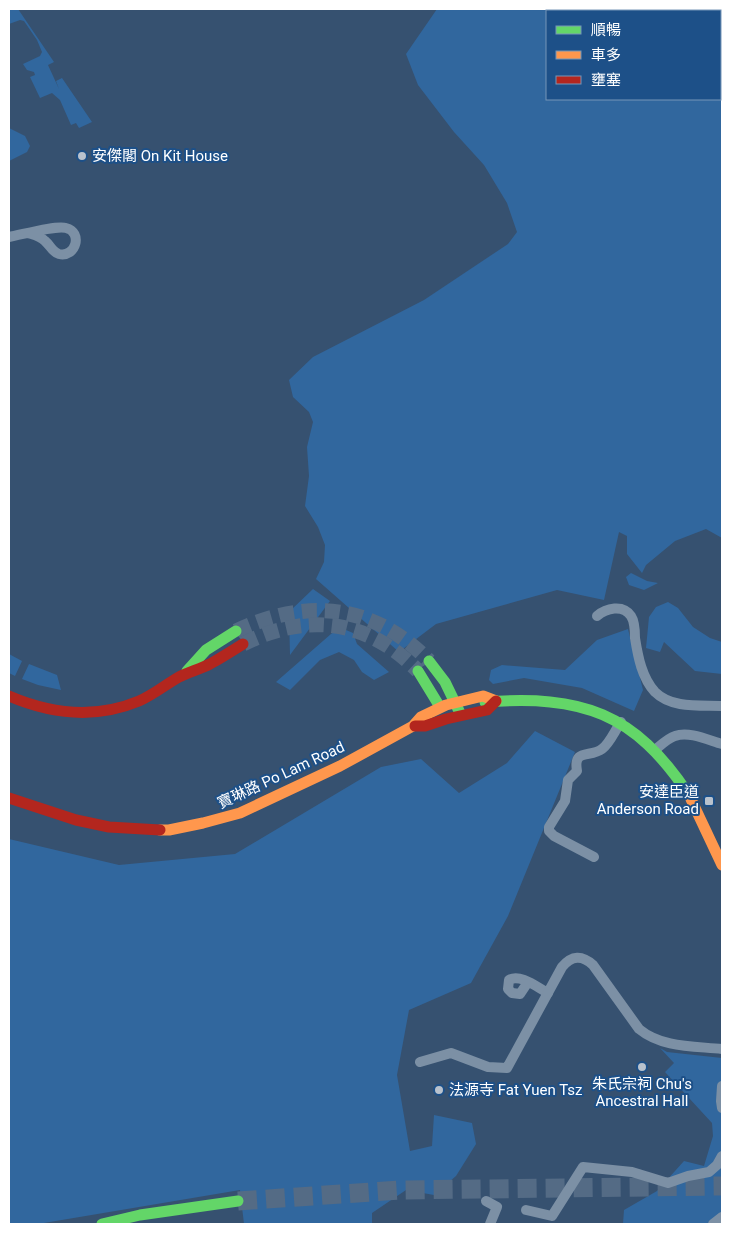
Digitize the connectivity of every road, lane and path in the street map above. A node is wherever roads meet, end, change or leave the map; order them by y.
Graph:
1 (59, 228) junction
2 (28, 233) junction
3 (9, 237) edge
4 (50, 245) junction
5 (597, 616) dead end
6 (236, 631) tunnel mouth
7 (243, 644) tunnel mouth
8 (429, 661) tunnel mouth
9 (418, 671) tunnel mouth
10 (184, 674) junction
11 (9, 696) edge
12 (438, 702) junction
13 (722, 706) edge
14 (458, 710) junction
15 (621, 722) junction
16 (413, 726) junction
17 (722, 744) edge
18 (655, 750) junction
19 (9, 798) edge
20 (594, 858) dead end
21 (722, 865) edge
22 (528, 982) dead end
23 (548, 993) junction
24 (722, 1049) edge
25 (420, 1062) dead end
26 (722, 1086) edge
27 (722, 1108) edge
28 (722, 1156) edge
29 (238, 1201) tunnel mouth
30 (486, 1201) dead end
31 (526, 1210) dead end
32 (722, 1217) edge
33 (102, 1224) edge
34 (490, 1224) edge
35 (713, 1224) edge

1 - 2 street
1 - 4 street
1 - 4 street
2 - 3 street
2 - 4 street
5 - 13 street
6 - 10 main road
7 - 10 main road
8 - 14 main road
9 - 12 main road
10 - 11 main road
12 - 14 main road, 寶琳路 Po Lam Road
12 - 16 main road, 寶琳路 Po Lam Road
14 - 15 main road
14 - 16 main road, 寶琳路 Po Lam Road
15 - 18 main road
15 - 20 street
16 - 19 main road, 寶琳路 Po Lam Road
17 - 18 street
18 - 21 main road
22 - 23 street
23 - 24 street
23 - 25 street
26 - 27 street
28 - 31 street
29 - 33 main road
30 - 34 street
32 - 35 street

